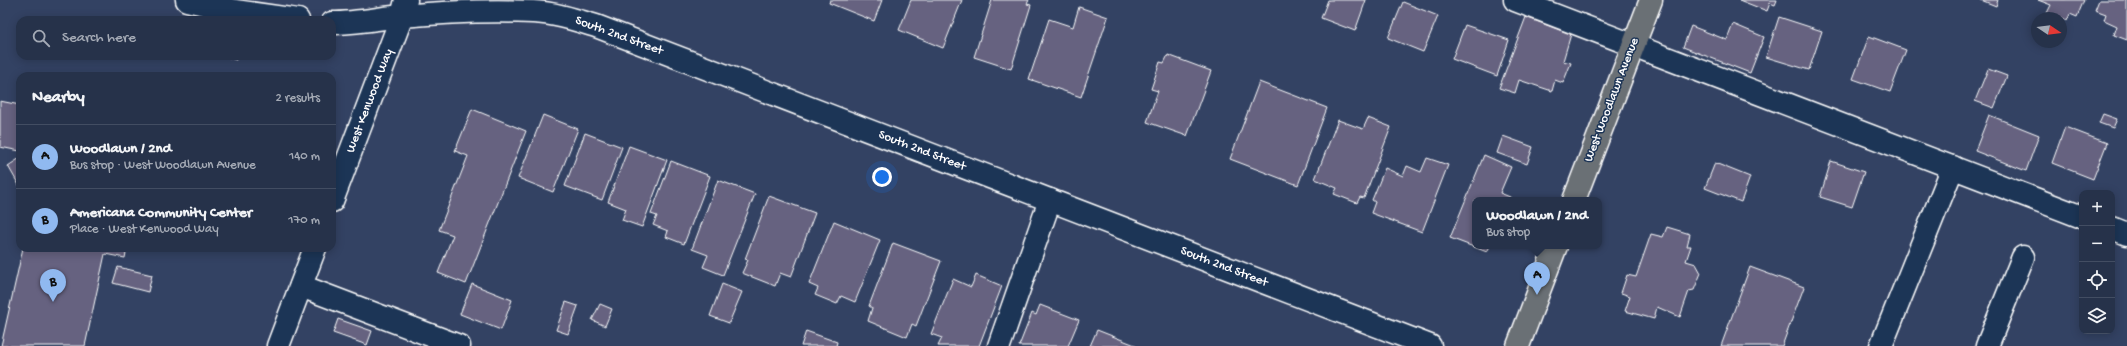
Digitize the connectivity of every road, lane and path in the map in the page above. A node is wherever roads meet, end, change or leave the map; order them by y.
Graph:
1 (187, 0) edge
2 (1515, 0) edge
3 (1651, 0) edge
4 (404, 8) edge
5 (270, 16) edge
6 (336, 23) edge
7 (1633, 46) junction
8 (1953, 167) junction
9 (336, 190) edge
10 (1575, 197) edge
11 (1050, 200) junction
12 (2079, 216) edge
13 (2115, 229) edge
14 (2127, 234) edge
15 (1555, 249) edge
16 (314, 252) edge
17 (2023, 256) dead end
18 (301, 286) junction
19 (278, 346) edge
20 (459, 346) edge
21 (1000, 346) edge
22 (1430, 346) edge
23 (1518, 346) edge
24 (1881, 346) edge
25 (1987, 346) edge

1 - 5 street
2 - 7 street
3 - 7 main road, West Woodlawn Avenue
4 - 6 street, South 2nd Street
4 - 9 street, West Kenwood Way
4 - 11 street, South 2nd Street
7 - 8 street
7 - 10 main road, West Woodlawn Avenue
8 - 12 street
8 - 24 street
11 - 21 street
11 - 22 street, South 2nd Street
13 - 14 street
15 - 23 main road
16 - 18 street
17 - 25 street
18 - 19 street
18 - 20 street

